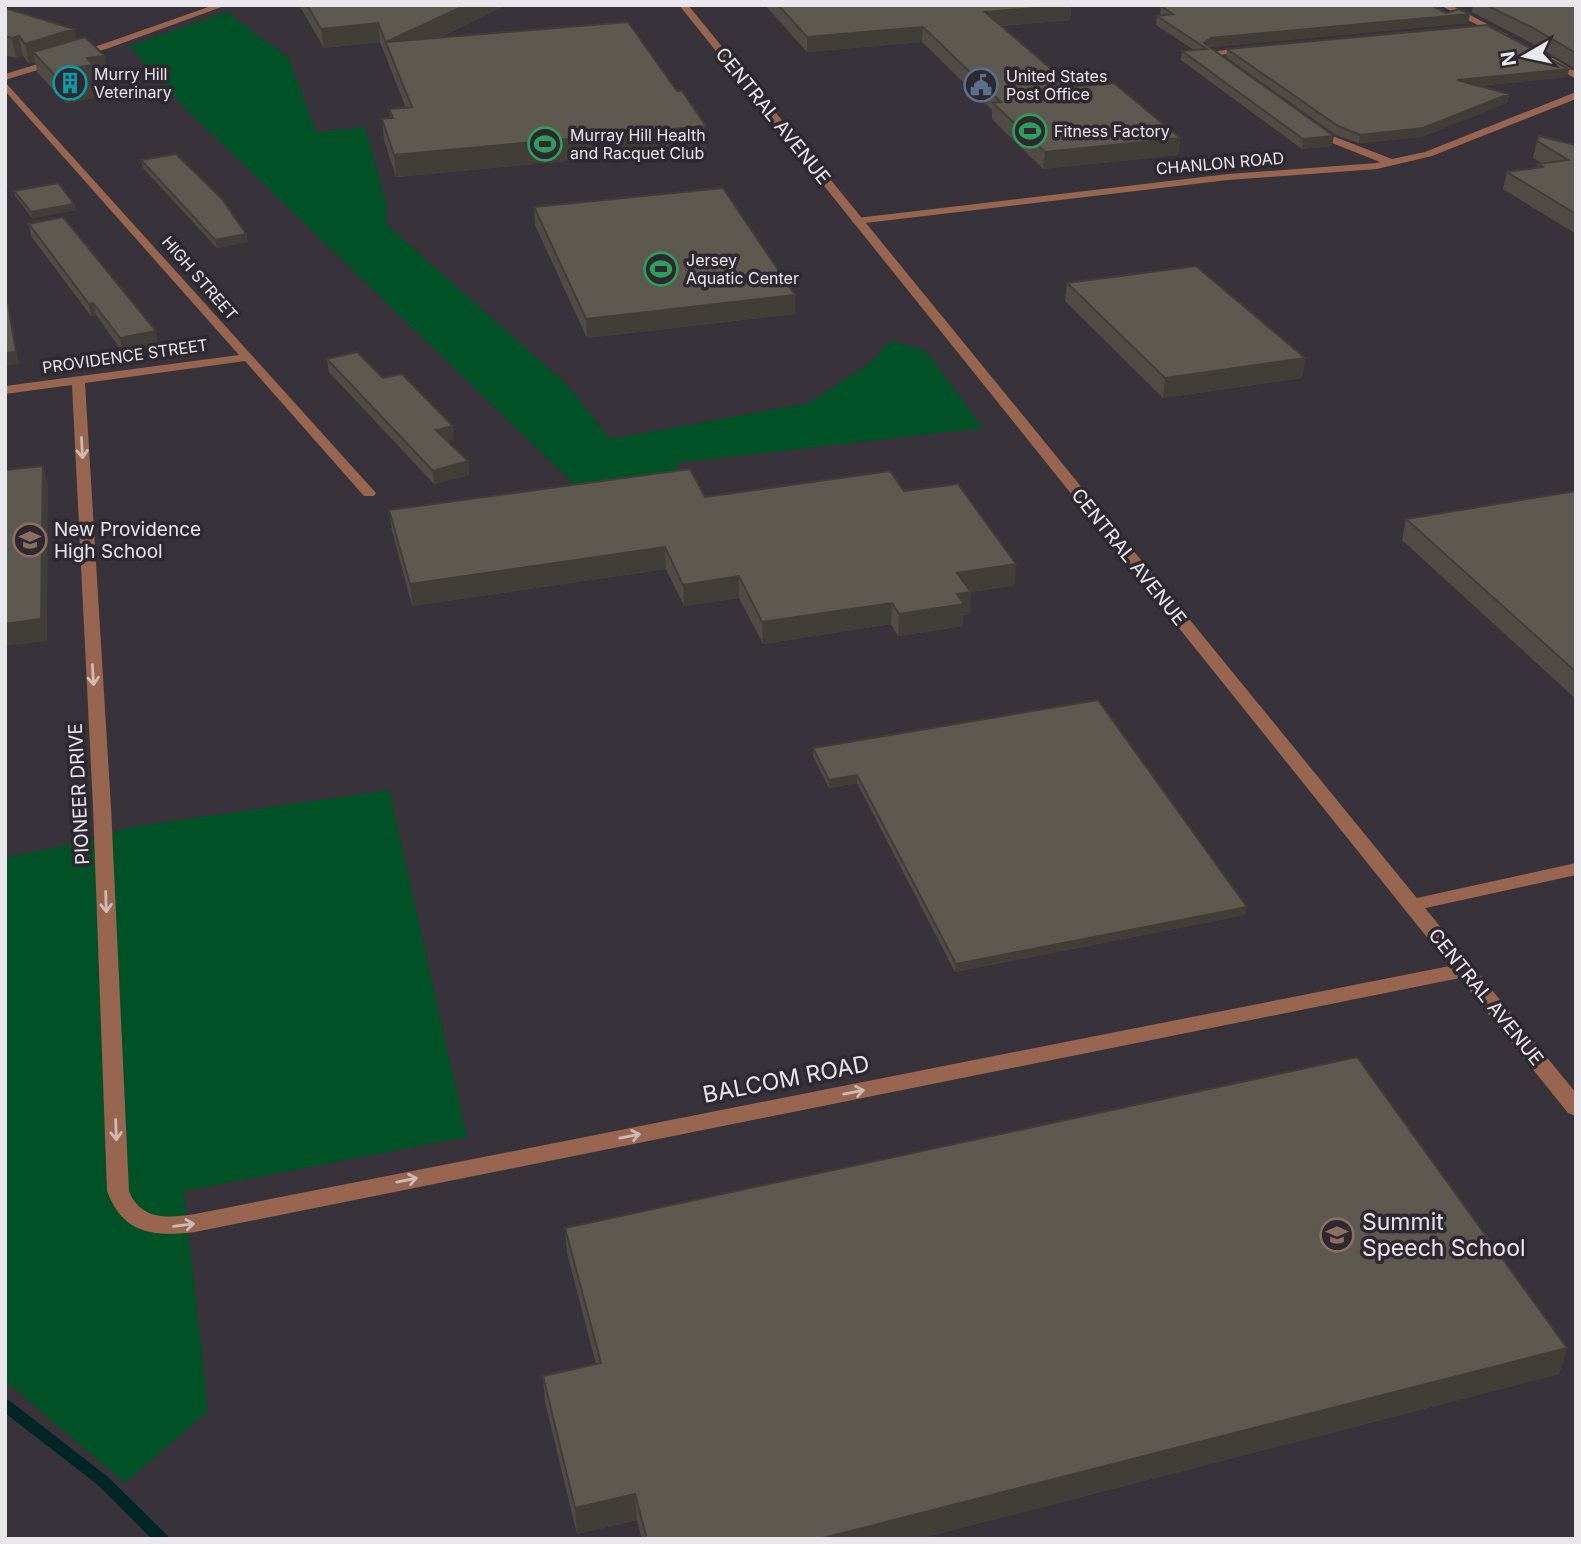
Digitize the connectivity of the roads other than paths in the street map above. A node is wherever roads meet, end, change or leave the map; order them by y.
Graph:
1 (223, 5) edge
2 (683, 5) edge
3 (1444, 5) edge
4 (1487, 27) junction
5 (1460, 29) edge
6 (1511, 39) edge
7 (1260, 48) edge
8 (1545, 57) edge
9 (1220, 61) edge
10 (1576, 76) edge
11 (5, 77) edge
12 (5, 85) edge
13 (1576, 94) edge
14 (1308, 124) edge
15 (1392, 163) junction
16 (857, 221) junction
17 (249, 357) junction
18 (78, 380) junction
19 (5, 390) edge
20 (369, 493) dead end
21 (1576, 869) edge
22 (1412, 905) junction
23 (1465, 970) junction
24 (1576, 1108) edge
25 (122, 1206) joint

1 - 11 street
2 - 16 street, CENTRAL AVENUE
3 - 4 street
4 - 5 street
4 - 6 street
7 - 9 street
8 - 10 street
12 - 17 street, HIGH STREET
13 - 15 street, CHANLON ROAD
14 - 15 street
15 - 16 street, CHANLON ROAD
16 - 22 street, CENTRAL AVENUE
17 - 18 street, PROVIDENCE STREET
17 - 20 street, HIGH STREET
18 - 19 street, PROVIDENCE STREET
18 -> 25 street, PIONEER DRIVE
21 - 22 street
22 - 23 street, CENTRAL AVENUE
23 - 24 street, CENTRAL AVENUE
25 -> 23 street, BALCOM ROAD

